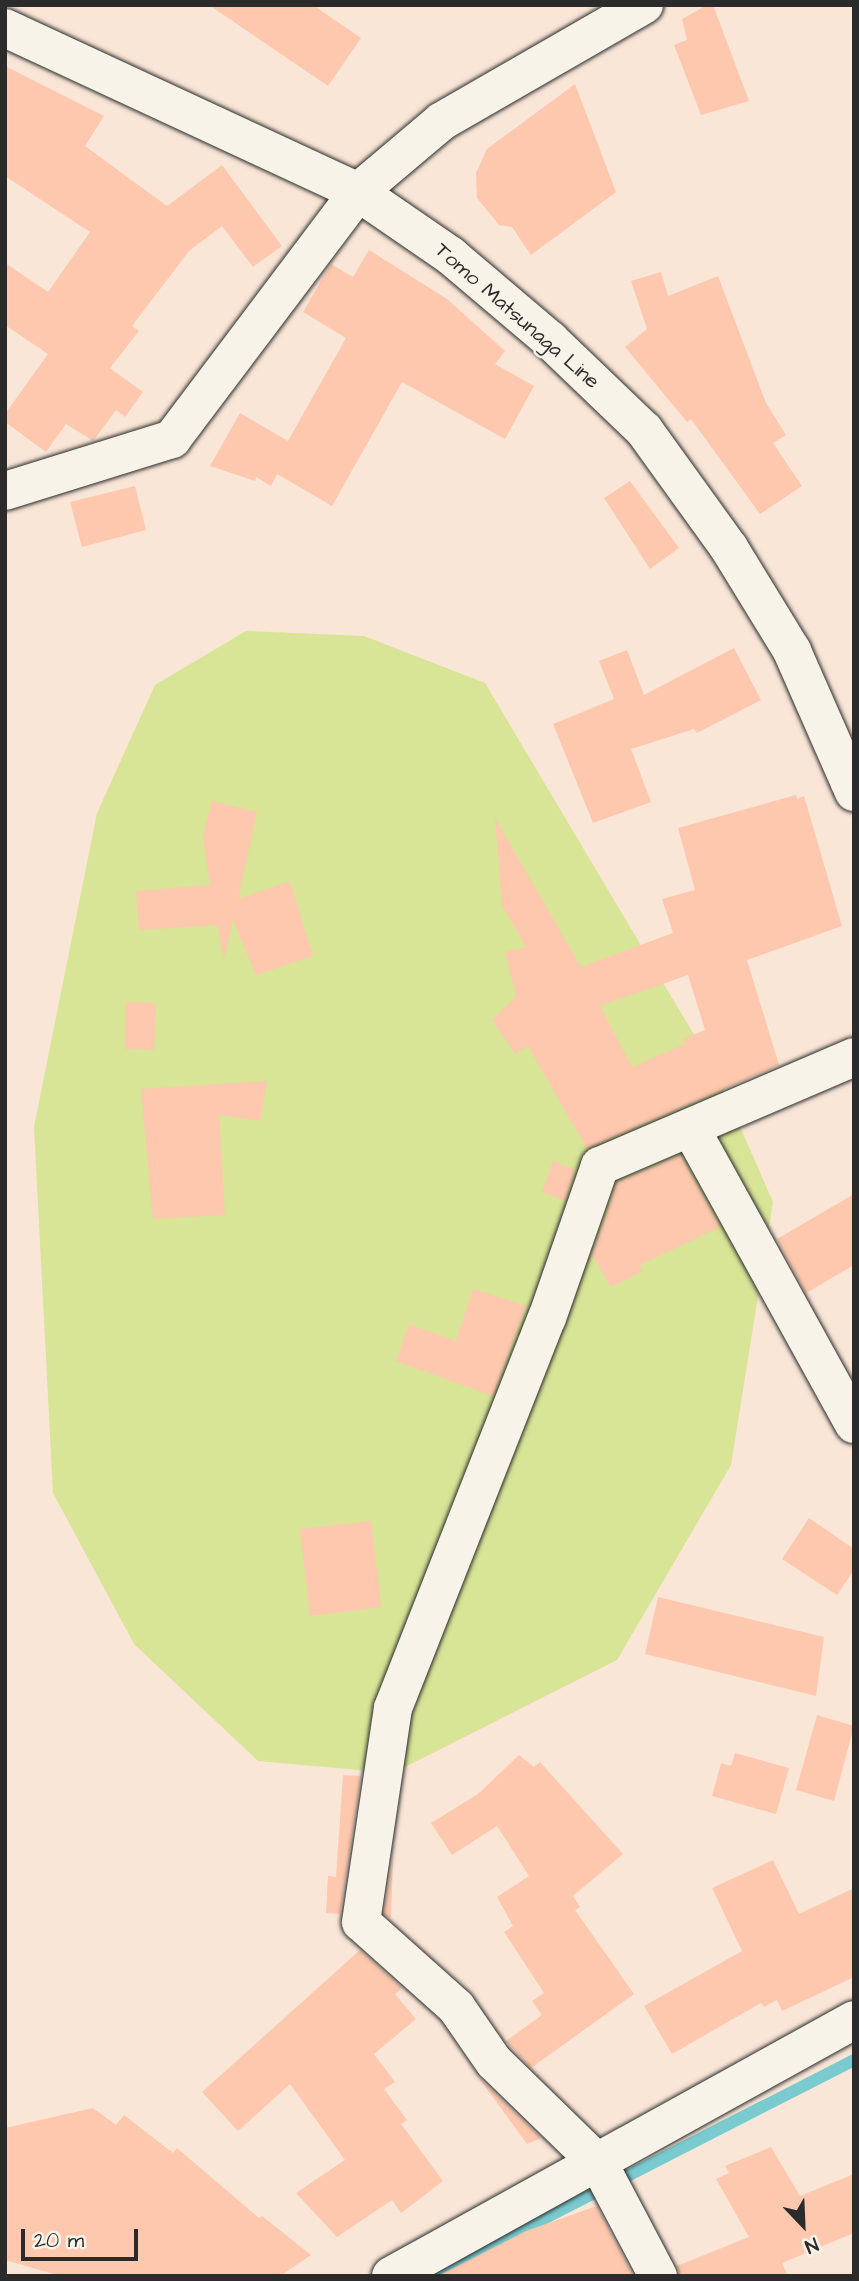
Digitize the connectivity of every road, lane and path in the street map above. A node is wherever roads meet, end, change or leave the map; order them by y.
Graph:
1 (643, 5) edge
2 (5, 28) edge
3 (358, 192) junction
4 (5, 491) edge
5 (854, 792) edge
6 (854, 1057) edge
7 (691, 1129) junction
8 (854, 1424) edge
9 (854, 2020) edge
10 (606, 2178) junction
11 (391, 2276) edge
12 (657, 2276) edge

1 - 3 street
2 - 3 street, Tomo Matsunaga Line
3 - 4 street
3 - 5 street, Tomo Matsunaga Line
6 - 7 street
7 - 8 street
7 - 10 street
9 - 10 street
10 - 11 street
10 - 12 street

